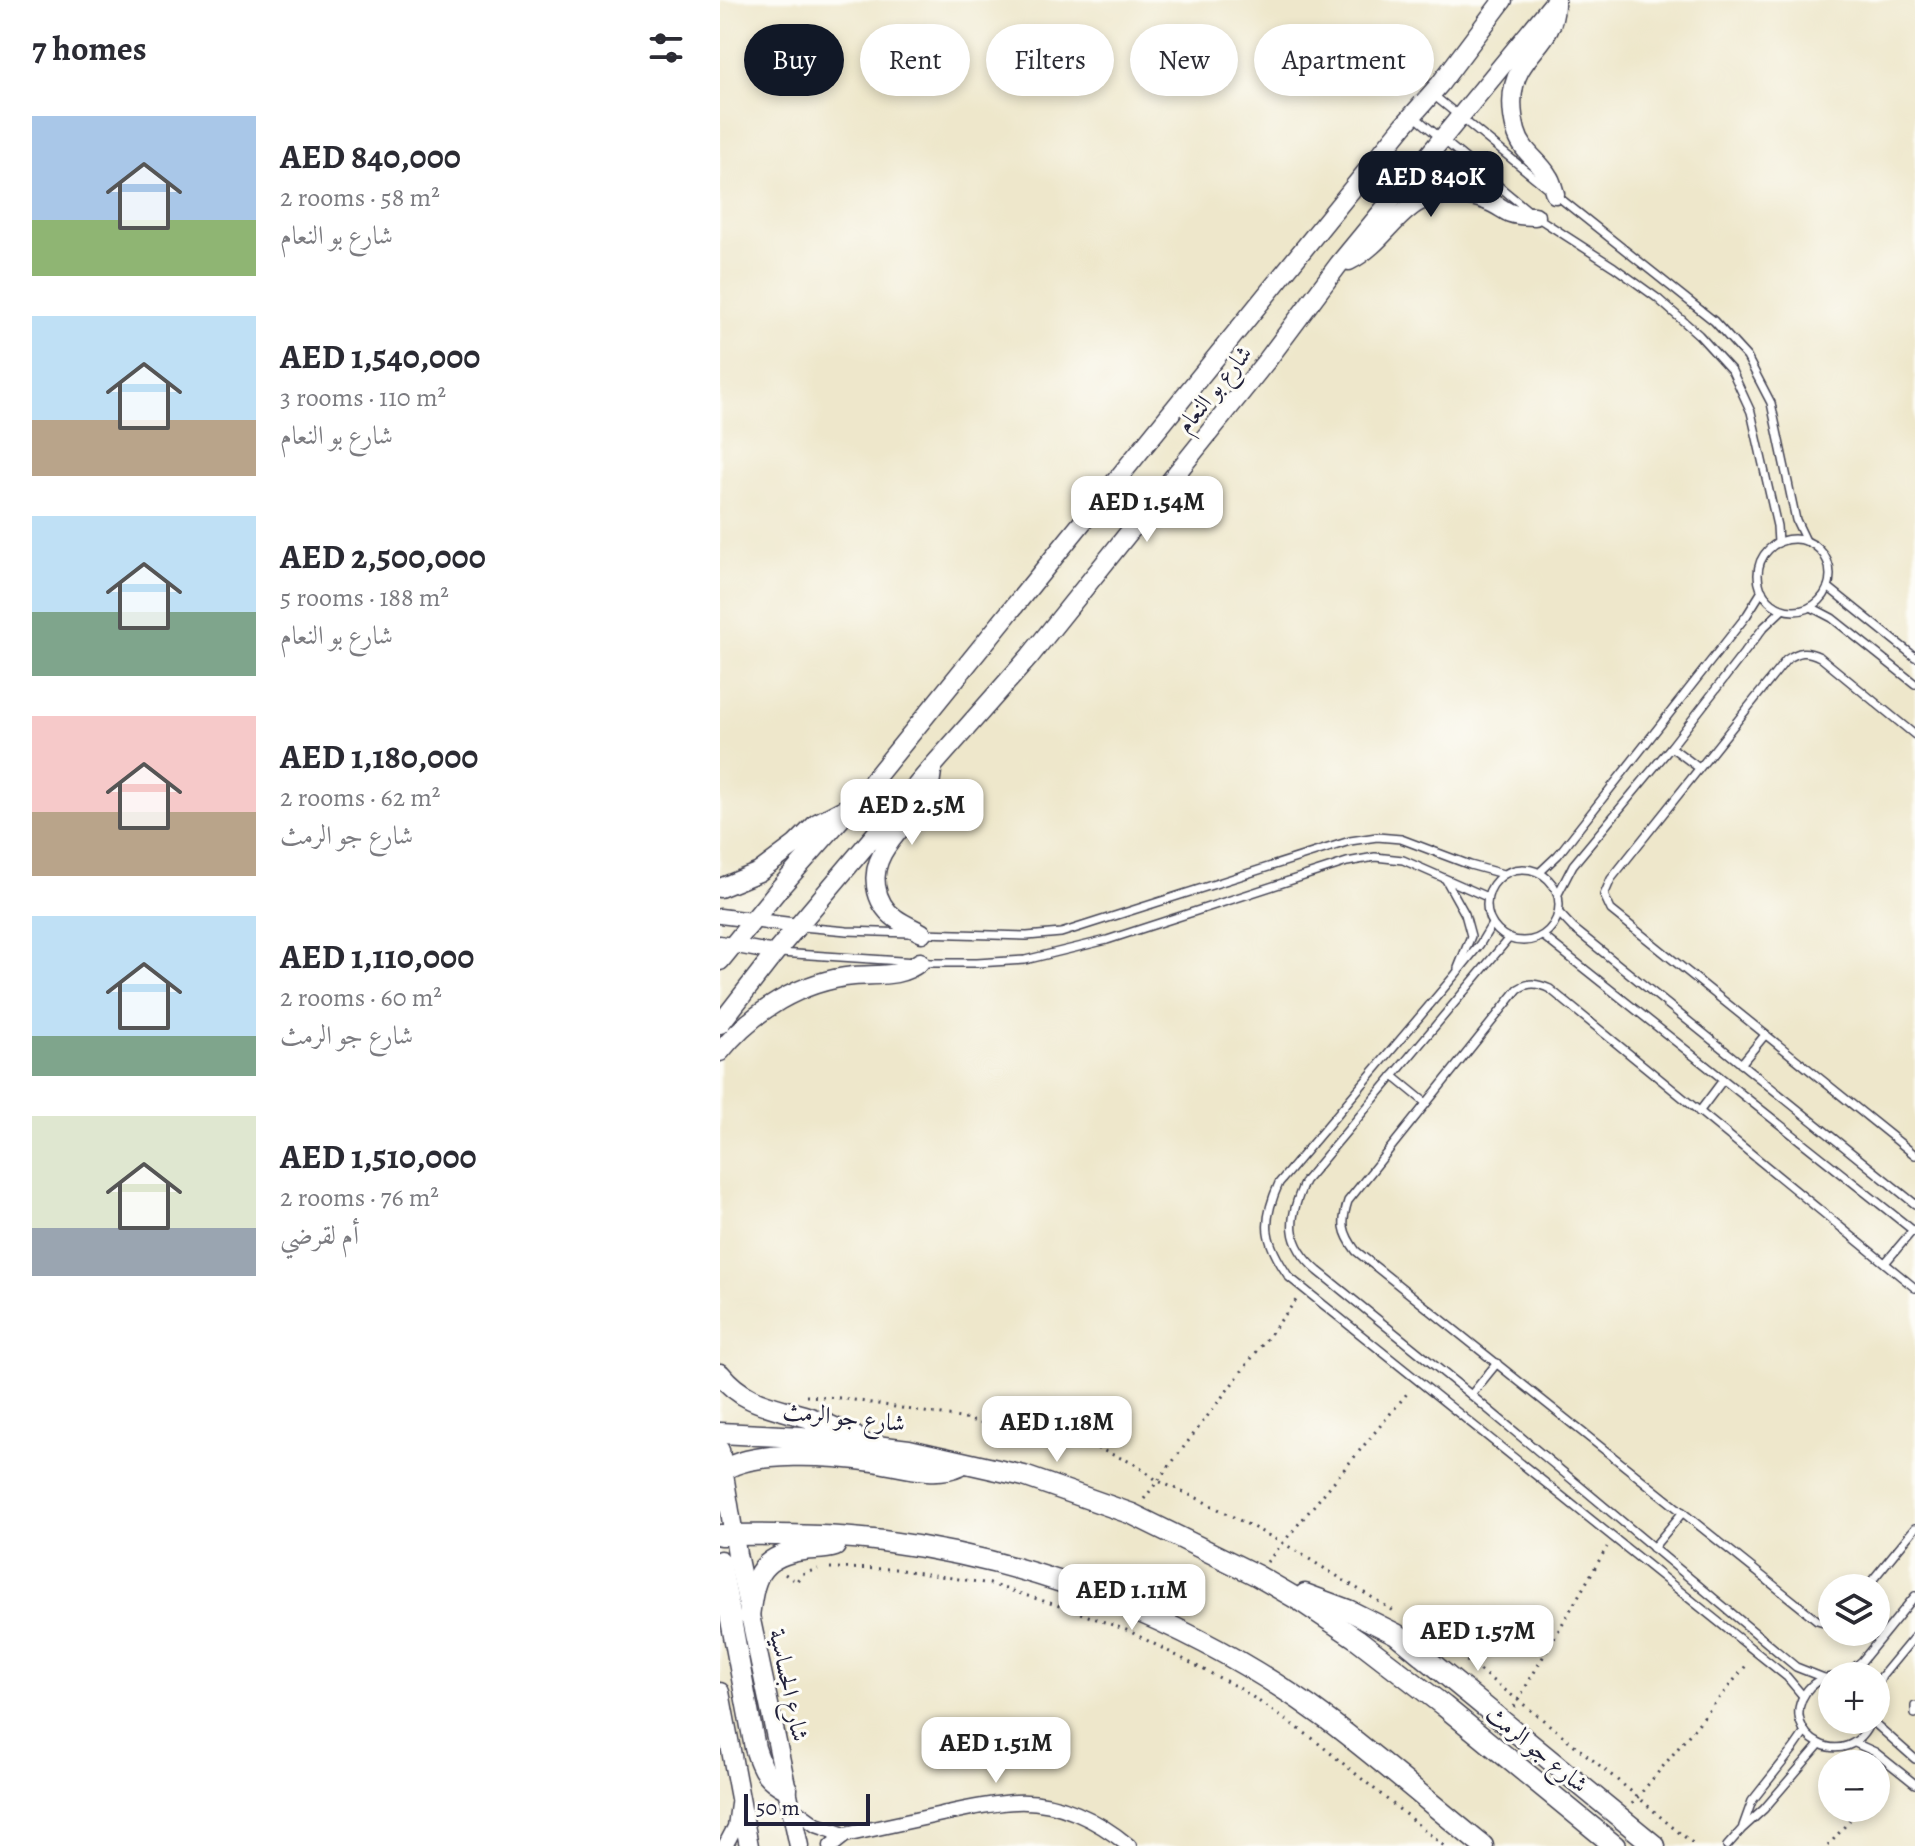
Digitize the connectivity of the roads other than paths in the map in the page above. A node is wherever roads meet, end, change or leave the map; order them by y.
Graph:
1 (1503, 0) edge
2 (1556, 0) edge
3 (1434, 90) edge
4 (1434, 95) edge
5 (1429, 96) edge
6 (1413, 115) junction
7 (1460, 117) junction
8 (1442, 139) junction
9 (1555, 194) junction
10 (1535, 216) junction
11 (1339, 264) junction
12 (1806, 541) junction
13 (1778, 543) junction
14 (1828, 587) junction
15 (1762, 591) junction
16 (1811, 607) junction
17 (1782, 610) junction
18 (1915, 657) edge
19 (1915, 684) edge
20 (1915, 735) edge
21 (1671, 747) junction
22 (932, 767) junction
23 (1699, 768) junction
24 (855, 803) junction
25 (1540, 872) junction
26 (1503, 874) junction
27 (1445, 878) junction
28 (720, 888) edge
29 (1558, 894) junction
30 (1487, 897) junction
31 (1559, 913) junction
32 (720, 916) edge
33 (754, 920) junction
34 (1492, 924) junction
35 (798, 926) junction
36 (922, 933) junction
37 (1543, 936) junction
38 (1509, 938) junction
39 (726, 944) edge
40 (775, 953) junction
41 (720, 961) edge
42 (920, 962) junction
43 (1455, 975) junction
44 (720, 1024) edge
45 (1765, 1035) junction
46 (720, 1052) edge
47 (1741, 1064) junction
48 (1393, 1076) junction
49 (1723, 1080) junction
50 (1426, 1103) junction
51 (1699, 1112) junction
52 (1915, 1155) edge
53 (1915, 1204) edge
54 (1914, 1231) edge
55 (1885, 1263) junction
56 (1915, 1288) edge
57 (1497, 1363) junction
58 (720, 1374) edge
59 (1471, 1395) junction
60 (720, 1433) edge
61 (884, 1446) junction
62 (968, 1462) junction
63 (721, 1464) edge
64 (1683, 1512) junction
65 (1915, 1528) edge
66 (727, 1535) edge
67 (862, 1539) junction
68 (1653, 1548) junction
69 (720, 1561) edge
70 (1877, 1574) edge
71 (1256, 1575) junction
72 (1915, 1596) edge
73 (749, 1616) junction
74 (1818, 1620) edge
75 (1915, 1636) edge
76 (1861, 1662) edge
77 (1890, 1666) edge
78 (1818, 1674) edge
79 (1818, 1681) edge
80 (720, 1692) edge
81 (1803, 1696) junction
82 (1915, 1706) edge
83 (1915, 1714) edge
84 (1805, 1732) junction
85 (1864, 1734) edge
86 (1887, 1734) edge
87 (1855, 1743) junction
88 (1819, 1745) junction
89 (1915, 1759) edge
90 (1915, 1784) edge
91 (739, 1795) junction
92 (789, 1798) junction
93 (1742, 1829) junction
94 (845, 1835) junction
95 (725, 1846) edge
96 (749, 1846) edge
97 (799, 1846) edge
98 (831, 1846) edge
99 (1129, 1846) edge
100 (1483, 1846) edge
101 (1615, 1846) edge
102 (1655, 1846) edge
103 (1727, 1846) edge

1 - 3 street, شارع بو النعام
2 - 7 street, شارع بو النعام
2 - 9 street
4 - 7 lane
5 - 6 street, شارع بو النعام
6 - 8 lane
6 - 24 street, شارع بو النعام
7 - 8 street, شارع بو النعام
7 - 9 lane
8 - 10 lane
8 - 11 street, شارع بو النعام
9 - 12 lane
10 - 11 street
10 - 13 lane
11 - 22 street, شارع بو النعام
12 - 13 lane
12 - 14 lane
13 - 15 lane
14 - 16 lane
14 - 18 lane
15 - 17 lane
15 - 25 lane
16 - 17 lane
16 - 19 lane
17 - 21 lane
20 - 23 lane
21 - 23 lane
21 - 29 lane
22 - 35 street, شارع بو النعام
22 - 36 street
23 - 45 lane
24 - 28 street
24 - 33 street, شارع بو النعام
25 - 26 lane
25 - 29 lane
26 - 30 lane
26 - 36 lane
27 - 30 lane
27 - 42 lane
27 - 43 lane
29 - 31 lane
30 - 34 lane
31 - 37 lane
31 - 47 lane
32 - 33 street
33 - 35 street
33 - 39 street, شارع بو النعام
34 - 38 lane
34 - 43 lane
35 - 36 lane
35 - 40 street, شارع بو النعام
37 - 38 lane
37 - 49 lane
38 - 48 lane
39 - 40 street
39 - 41 street, شارع بو النعام
40 - 42 lane
40 - 44 street, شارع بو النعام
42 - 46 street
43 - 81 lane
45 - 47 lane
45 - 52 lane
47 - 53 lane
48 - 50 lane
48 - 59 lane
49 - 51 lane
49 - 54 lane
50 - 51 lane
50 - 57 lane
51 - 55 lane
54 - 55 lane
55 - 56 lane
57 - 59 lane
57 - 64 lane
58 - 61 main road
59 - 68 lane
60 - 61 main road, شارع جو الرمث
61 - 62 main road, شارع جو الرمث
62 - 63 main road
62 - 71 main road, شارع جو الرمث
63 - 66 street
64 - 68 lane
64 - 74 lane
65 - 70 lane
66 - 67 main road
66 - 73 street, شارع الجساسية
67 - 73 main road
67 - 100 main road
68 - 78 lane
69 - 92 main road
71 - 101 main road, شارع جو الرمث
71 - 102 main road
72 - 76 lane
73 - 92 street, شارع الجساسية
75 - 77 lane
79 - 81 lane
80 - 91 street
81 - 84 lane
82 - 83 lane
84 - 88 lane
84 - 93 lane
85 - 87 lane
86 - 89 lane
87 - 88 lane
87 - 90 lane
88 - 93 lane
91 - 95 street
91 - 96 street
92 - 94 street
92 - 97 street, شارع الجساسية
93 - 103 lane
94 - 98 street
94 - 99 street

